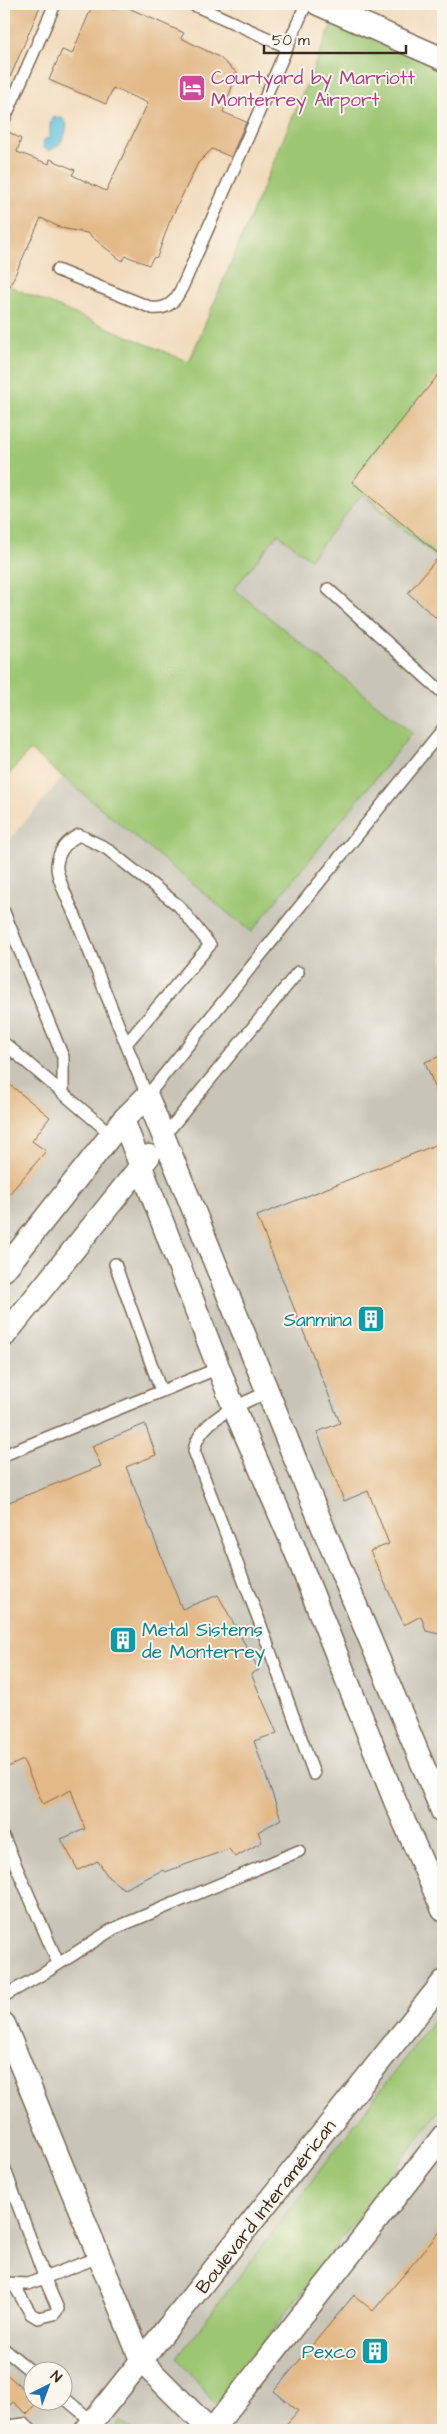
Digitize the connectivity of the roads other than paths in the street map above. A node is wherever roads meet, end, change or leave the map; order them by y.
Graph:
1 (55, 4) edge
2 (192, 4) edge
3 (306, 4) edge
4 (318, 4) edge
5 (287, 47) junction
6 (443, 60) edge
7 (4, 120) edge
8 (57, 270) dead end
9 (328, 590) dead end
10 (443, 693) edge
11 (443, 729) edge
12 (4, 912) edge
13 (298, 972) dead end
14 (4, 1043) edge
15 (126, 1044) junction
16 (63, 1093) junction
17 (146, 1096) junction
18 (118, 1128) junction
19 (164, 1136) junction
20 (142, 1164) junction
21 (115, 1264) dead end
22 (4, 1270) edge
23 (4, 1336) edge
24 (218, 1368) junction
25 (161, 1392) junction
26 (268, 1392) junction
27 (234, 1408) junction
28 (4, 1455) edge
29 (322, 1525) junction
30 (291, 1540) junction
31 (314, 1774) dead end
32 (443, 1813) edge
33 (4, 1838) edge
34 (299, 1852) dead end
35 (443, 1910) edge
36 (58, 1963) junction
37 (443, 1982) edge
38 (4, 1996) edge
39 (4, 2024) edge
40 (443, 2136) edge
41 (4, 2167) edge
42 (99, 2257) junction
43 (45, 2279) junction
44 (9, 2284) edge
45 (4, 2349) edge
46 (142, 2362) junction
47 (22, 2364) edge
48 (72, 2407) edge
49 (89, 2426) edge
50 (4, 2429) edge
51 (31, 2430) edge
52 (211, 2430) edge

1 - 7 lane
2 - 5 lane
3 - 5 lane
4 - 6 street
5 - 8 lane
9 - 10 lane
11 - 17 lane
12 - 16 lane
13 - 19 lane
14 - 16 lane
15 - 15 lane
15 - 17 lane
16 - 18 lane
17 - 18 street
17 - 19 street
18 - 20 street
18 - 22 street
19 - 20 street
19 - 26 street
20 - 23 street
20 - 24 street
21 - 25 lane
24 - 25 lane
24 - 27 street
25 - 28 lane
26 - 27 lane
26 - 29 street
27 - 30 street
27 - 31 lane
29 - 30 street
29 - 32 street
30 - 35 street
33 - 36 lane
34 - 36 lane
36 - 38 lane
37 - 46 street, Boulevard Interamérican
39 - 42 street
40 - 52 street
41 - 43 lane
42 - 43 lane
42 - 46 street
43 - 44 lane
43 - 44 lane
45 - 47 lane
46 - 49 street, Boulevard Interamérican
46 - 52 street
48 - 49 lane
50 - 51 lane

